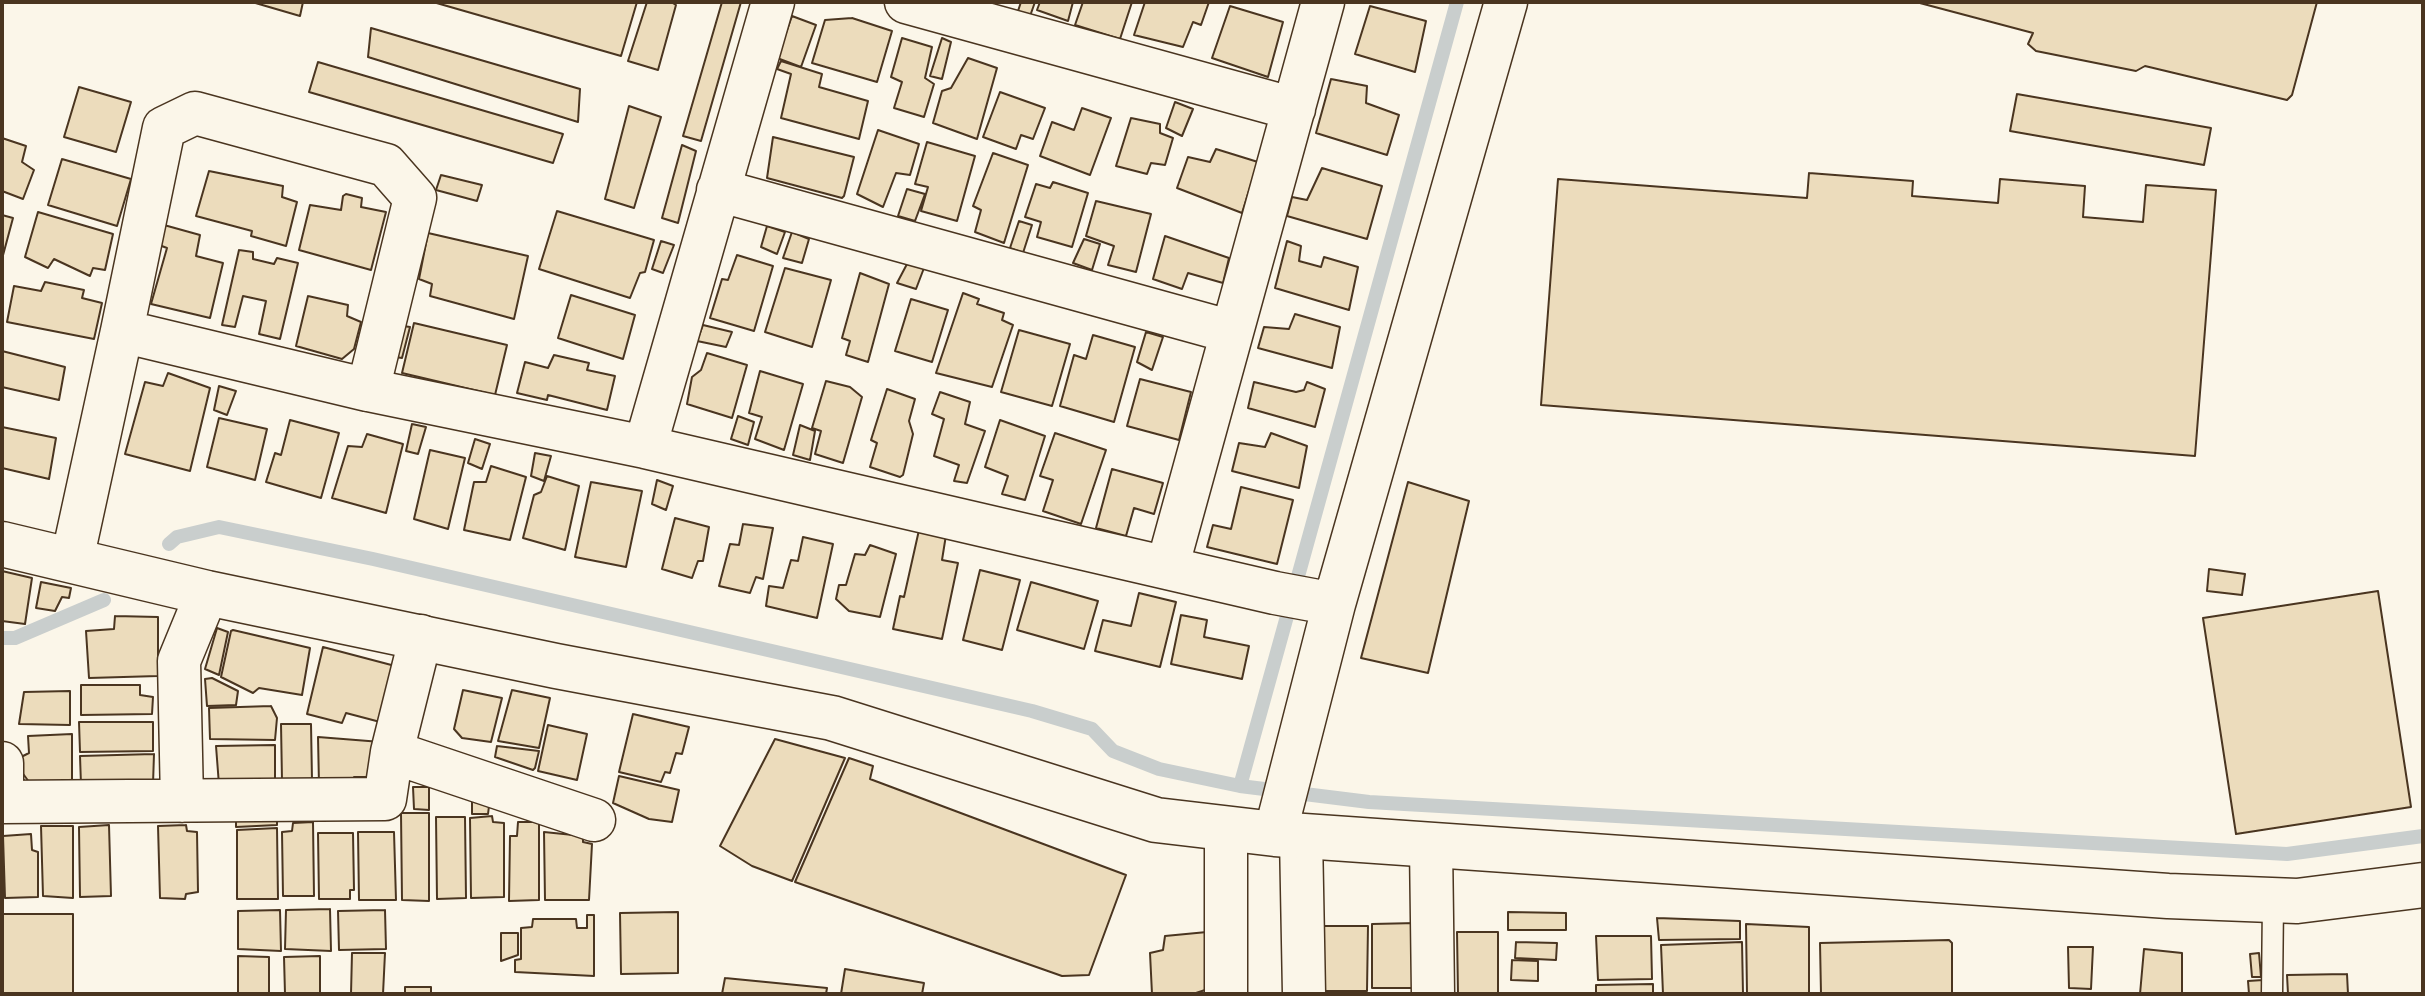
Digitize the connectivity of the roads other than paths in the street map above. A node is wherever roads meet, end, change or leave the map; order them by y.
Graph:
1 (773, 2) edge
2 (906, 2) edge
3 (1323, 2) edge
4 (1506, 2) edge
5 (1294, 109) junction
6 (718, 190) junction
7 (122, 331) junction
8 (1232, 332) junction
9 (368, 390) junction
10 (645, 447) junction
11 (2, 544) edge
12 (72, 560) junction
13 (1167, 568) junction
14 (207, 593) junction
15 (1305, 598) junction
16 (421, 636) junction
17 (392, 752) junction
18 (2, 763) edge
19 (182, 801) junction
20 (2, 802) edge
21 (594, 820) dead end
22 (1226, 829) junction
23 (1288, 835) junction
24 (1431, 845) junction
25 (2423, 885) edge
26 (2273, 901) junction
27 (1226, 994) edge
28 (1304, 994) edge
29 (1433, 994) edge
30 (2272, 994) edge

1 - 6 street
2 - 5 street
3 - 5 street
4 - 15 street
5 - 8 street
6 - 8 street
6 - 10 street
7 - 9 street
7 - 9 street
7 - 12 street
8 - 13 street
9 - 10 street
10 - 13 street
11 - 12 street
12 - 14 street
13 - 15 street
14 - 16 street
14 - 19 street
15 - 23 street
16 - 17 street
16 - 22 street
17 - 19 street
17 - 21 street
18 - 20 street
19 - 20 street
22 - 23 street
22 - 27 street
23 - 24 street
23 - 28 street
24 - 26 street
24 - 29 street
25 - 26 street
26 - 30 lane

